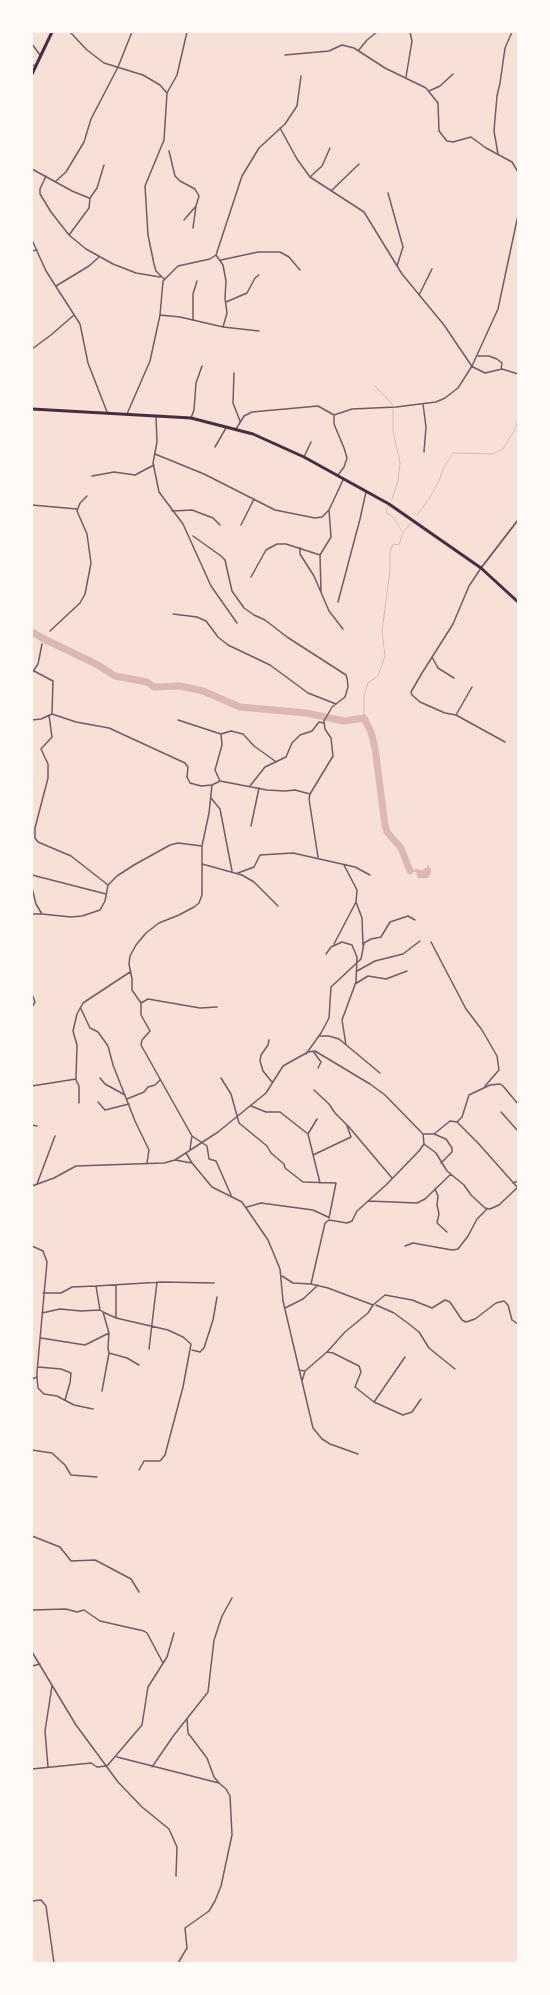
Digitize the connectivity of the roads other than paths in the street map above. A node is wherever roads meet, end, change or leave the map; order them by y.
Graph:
1 (52, 32) edge
2 (70, 32) edge
3 (132, 32) edge
4 (187, 32) edge
5 (377, 32) edge
6 (410, 32) edge
7 (512, 32) edge
8 (32, 44) edge
9 (358, 51) junction
10 (285, 55) dead end
11 (41, 57) junction
12 (34, 65) edge
13 (118, 67) junction
14 (32, 74) edge
15 (453, 74) dead end
16 (301, 76) dead end
17 (406, 77) junction
18 (429, 91) junction
19 (167, 93) junction
20 (280, 128) junction
21 (330, 148) dead end
22 (169, 152) dead end
23 (498, 154) junction
24 (359, 164) dead end
25 (104, 166) dead end
26 (32, 169) edge
27 (518, 172) edge
28 (46, 176) junction
29 (310, 177) junction
30 (56, 181) junction
31 (331, 191) junction
32 (388, 194) dead end
33 (90, 198) junction
34 (196, 206) junction
35 (518, 215) edge
36 (184, 220) dead end
37 (193, 228) dead end
38 (69, 235) junction
39 (32, 240) edge
40 (37, 250) junction
41 (32, 252) edge
42 (216, 255) junction
43 (99, 257) junction
44 (221, 260) junction
45 (397, 266) junction
46 (432, 269) dead end
47 (300, 270) dead end
48 (259, 275) dead end
49 (160, 277) junction
50 (164, 279) junction
51 (197, 281) dead end
52 (56, 286) junction
53 (419, 295) junction
54 (226, 302) junction
55 (75, 315) junction
56 (160, 315) junction
57 (194, 319) junction
58 (223, 327) junction
59 (259, 331) dead end
60 (32, 349) edge
61 (477, 356) junction
62 (202, 366) dead end
63 (472, 366) junction
64 (501, 369) junction
65 (234, 373) dead end
66 (518, 374) edge
67 (423, 404) junction
68 (32, 409) edge
69 (107, 412) junction
70 (127, 414) junction
71 (156, 415) junction
72 (334, 415) junction
73 (191, 418) junction
74 (240, 421) junction
75 (228, 426) junction
76 (236, 429) junction
77 (311, 442) dead end
78 (215, 447) dead end
79 (424, 452) dead end
80 (154, 454) junction
81 (304, 457) junction
82 (154, 465) junction
83 (338, 475) junction
84 (92, 476) dead end
85 (344, 478) junction
86 (366, 490) junction
87 (87, 496) dead end
88 (254, 499) junction
89 (32, 505) edge
90 (77, 509) junction
91 (329, 510) junction
92 (172, 511) junction
93 (518, 520) edge
94 (220, 525) dead end
95 (241, 525) dead end
96 (193, 536) dead end
97 (300, 548) junction
98 (320, 555) junction
99 (482, 568) junction
100 (251, 577) dead end
101 (321, 592) junction
102 (338, 602) dead end
103 (518, 602) edge
104 (173, 614) dead end
105 (237, 623) dead end
106 (343, 629) dead end
107 (50, 631) dead end
108 (42, 644) dead end
109 (432, 657) junction
110 (33, 672) edge
111 (454, 678) dead end
112 (472, 687) dead end
113 (336, 704) junction
114 (52, 714) junction
115 (456, 714) junction
116 (49, 715) junction
117 (32, 720) edge
118 (178, 720) dead end
119 (324, 723) junction
120 (220, 734) junction
121 (505, 742) dead end
122 (275, 761) junction
123 (220, 781) junction
124 (212, 785) junction
125 (250, 786) junction
126 (260, 788) junction
127 (310, 794) junction
128 (211, 798) junction
129 (251, 826) dead end
130 (202, 846) junction
131 (318, 857) junction
132 (202, 864) junction
133 (344, 865) junction
134 (232, 871) junction
135 (238, 873) junction
136 (32, 875) edge
137 (370, 875) dead end
138 (108, 885) junction
139 (32, 888) edge
140 (106, 894) junction
141 (356, 902) junction
142 (278, 906) dead end
143 (32, 914) edge
144 (42, 914) junction
145 (415, 920) dead end
146 (420, 941) dead end
147 (431, 942) dead end
148 (334, 946) junction
149 (364, 946) junction
150 (326, 954) dead end
151 (358, 963) junction
152 (357, 971) junction
153 (407, 971) dead end
154 (130, 972) junction
155 (355, 984) junction
156 (32, 994) edge
157 (141, 1003) junction
158 (32, 1007) edge
159 (217, 1007) dead end
160 (81, 1008) junction
161 (319, 1036) junction
162 (268, 1040) dead end
163 (346, 1045) junction
164 (313, 1051) junction
165 (306, 1054) junction
166 (32, 1064) edge
167 (318, 1068) dead end
168 (380, 1072) dead end
169 (100, 1078) dead end
170 (221, 1078) dead end
171 (76, 1079) junction
172 (160, 1080) junction
173 (32, 1081) edge
174 (272, 1082) junction
175 (32, 1086) edge
176 (485, 1086) junction
177 (314, 1090) dead end
178 (125, 1095) junction
179 (127, 1099) junction
180 (98, 1102) dead end
181 (79, 1104) dead end
182 (129, 1104) junction
183 (518, 1104) edge
184 (251, 1106) junction
185 (501, 1112) dead end
186 (238, 1116) junction
187 (317, 1119) dead end
188 (457, 1122) junction
189 (32, 1125) edge
190 (347, 1125) junction
191 (37, 1126) dead end
192 (518, 1131) edge
193 (190, 1134) junction
194 (308, 1134) junction
195 (423, 1134) junction
196 (434, 1134) junction
197 (55, 1136) dead end
198 (201, 1143) junction
199 (424, 1144) junction
200 (190, 1149) junction
201 (185, 1153) junction
202 (313, 1155) junction
203 (175, 1160) junction
204 (147, 1163) junction
205 (192, 1163) junction
206 (441, 1163) junction
207 (451, 1174) junction
208 (392, 1178) junction
209 (518, 1181) edge
210 (320, 1183) junction
211 (513, 1183) junction
212 (37, 1184) junction
213 (32, 1186) edge
214 (518, 1188) edge
215 (435, 1189) junction
216 (231, 1195) junction
217 (368, 1201) junction
218 (247, 1207) junction
219 (488, 1209) junction
220 (328, 1218) junction
221 (330, 1220) junction
222 (447, 1232) dead end
223 (32, 1246) edge
224 (405, 1246) dead end
225 (282, 1276) junction
226 (157, 1282) junction
227 (214, 1283) dead end
228 (311, 1284) junction
229 (116, 1285) junction
230 (318, 1285) junction
231 (96, 1286) junction
232 (43, 1293) junction
233 (217, 1297) dead end
234 (374, 1305) junction
235 (285, 1308) junction
236 (100, 1310) junction
237 (103, 1312) junction
238 (42, 1313) junction
239 (116, 1318) junction
240 (518, 1324) edge
241 (152, 1326) junction
242 (109, 1333) junction
243 (40, 1338) junction
244 (149, 1350) dead end
245 (192, 1350) junction
246 (327, 1352) junction
247 (109, 1353) junction
248 (405, 1357) dead end
249 (139, 1365) dead end
250 (38, 1366) junction
251 (299, 1370) junction
252 (455, 1370) dead end
253 (305, 1371) junction
254 (36, 1377) junction
255 (32, 1379) edge
256 (302, 1381) junction
257 (102, 1391) dead end
258 (421, 1399) dead end
259 (64, 1400) junction
260 (374, 1402) junction
261 (92, 1409) dead end
262 (32, 1450) edge
263 (358, 1454) dead end
264 (139, 1470) dead end
265 (97, 1477) dead end
266 (32, 1536) edge
267 (139, 1592) dead end
268 (232, 1598) dead end
269 (32, 1610) edge
270 (174, 1633) dead end
271 (32, 1652) edge
272 (163, 1663) junction
273 (40, 1664) junction
274 (32, 1666) edge
275 (52, 1685) junction
276 (187, 1719) junction
277 (117, 1757) junction
278 (107, 1766) junction
279 (48, 1767) junction
280 (152, 1767) junction
281 (32, 1769) edge
282 (219, 1783) junction
283 (176, 1876) dead end
284 (32, 1901) edge
285 (54, 1963) edge
286 (178, 1963) edge

1 - 11 highway
2 - 13 street
3 - 13 street
4 - 19 street
5 - 9 street
6 - 17 street
7 - 23 street
8 - 11 street
9 - 10 street
9 - 17 street
11 - 12 highway
12 - 14 highway
13 - 19 street
13 - 30 street
15 - 18 street
16 - 20 street
17 - 18 street
18 - 23 street
19 - 49 street
20 - 29 street
20 - 42 street
21 - 29 street
22 - 34 street
23 - 27 street
24 - 31 street
25 - 33 street
26 - 28 street
28 - 30 street
28 - 38 street
29 - 31 street
30 - 33 street
31 - 45 street
32 - 45 street
33 - 38 street
34 - 36 street
34 - 37 street
35 - 61 street
38 - 43 street
39 - 40 street
40 - 41 street
40 - 52 street
42 - 44 street
42 - 50 street
43 - 49 street
43 - 52 street
44 - 47 street
44 - 54 street
45 - 53 street
46 - 53 street
48 - 54 street
49 - 50 street
50 - 56 street
51 - 57 street
52 - 55 street
53 - 63 street
54 - 58 street
55 - 60 street
55 - 69 street
56 - 57 street
56 - 70 street
57 - 58 street
58 - 59 street
61 - 63 street
61 - 64 street
62 - 73 street
63 - 64 street
63 - 67 street
64 - 66 street
65 - 74 street
67 - 72 street
67 - 79 street
68 - 69 highway
69 - 70 highway
70 - 71 highway
71 - 73 highway
71 - 80 street
72 - 74 street
72 - 83 street
73 - 75 highway
74 - 76 street
75 - 76 highway
75 - 78 street
76 - 81 highway
77 - 81 street
80 - 82 street
80 - 88 street
81 - 83 highway
82 - 84 street
82 - 92 street
83 - 85 highway
85 - 86 highway
85 - 91 street
86 - 99 highway
86 - 102 street
87 - 90 street
88 - 91 street
88 - 95 street
89 - 90 street
90 - 107 street
91 - 98 street
92 - 94 street
92 - 105 street
93 - 99 street
96 - 113 street
97 - 98 street
97 - 100 street
97 - 101 street
98 - 101 street
99 - 103 highway
99 - 109 street
101 - 106 street
104 - 113 street
108 - 110 street
109 - 111 street
109 - 115 street
110 - 114 street
112 - 115 street
113 - 119 street
114 - 116 street
114 - 124 street
115 - 121 street
116 - 117 street
116 - 138 street
118 - 120 street
119 - 122 street
119 - 127 street
120 - 122 street
120 - 123 street
122 - 125 street
123 - 124 street
123 - 125 street
124 - 128 street
125 - 126 street
126 - 127 street
126 - 129 street
127 - 131 street
128 - 130 street
128 - 134 street
130 - 132 street
130 - 138 street
131 - 133 street
131 - 135 street
132 - 134 street
132 - 154 street
133 - 137 street
133 - 141 street
134 - 135 street
135 - 142 street
136 - 140 street
138 - 140 street
139 - 144 street
140 - 144 street
141 - 148 street
141 - 149 street
143 - 144 street
145 - 149 street
146 - 152 street
147 - 176 street
148 - 150 street
148 - 151 street
149 - 151 street
151 - 152 street
151 - 161 street
152 - 155 street
153 - 155 street
154 - 157 street
154 - 160 street
155 - 163 street
156 - 158 street
157 - 159 street
157 - 172 street
160 - 171 street
160 - 178 street
161 - 163 street
161 - 165 street
162 - 174 street
163 - 168 street
164 - 165 street
164 - 167 street
164 - 195 street
165 - 174 street
166 - 173 street
169 - 178 street
170 - 186 street
171 - 175 street
171 - 181 street
172 - 179 street
172 - 193 street
174 - 184 street
176 - 183 street
176 - 188 street
177 - 190 street
178 - 179 street
179 - 182 street
180 - 182 street
182 - 204 street
184 - 186 street
184 - 194 street
185 - 192 street
186 - 198 street
186 - 210 street
187 - 194 street
188 - 196 street
188 - 211 street
189 - 191 street
190 - 202 street
190 - 208 street
193 - 198 street
193 - 200 street
194 - 202 street
195 - 196 street
195 - 199 street
196 - 206 street
197 - 212 street
198 - 200 street
198 - 216 street
199 - 206 street
199 - 208 street
200 - 201 street
201 - 203 street
201 - 205 street
202 - 210 street
203 - 204 street
203 - 205 street
204 - 212 street
205 - 216 street
206 - 207 street
207 - 215 street
207 - 219 street
208 - 217 street
209 - 211 street
210 - 220 street
211 - 214 street
212 - 213 street
214 - 219 street
215 - 217 street
215 - 222 street
216 - 218 street
217 - 221 street
218 - 220 street
218 - 225 street
219 - 224 street
220 - 221 street
221 - 228 street
223 - 232 street
225 - 228 street
225 - 235 street
226 - 227 street
226 - 229 street
226 - 241 street
228 - 230 street
229 - 231 street
229 - 239 street
230 - 234 street
230 - 235 street
231 - 232 street
231 - 236 street
232 - 238 street
233 - 245 street
234 - 240 street
234 - 246 street
234 - 252 street
235 - 251 street
236 - 237 street
236 - 238 street
237 - 239 street
237 - 242 street
238 - 243 street
239 - 241 street
241 - 244 street
241 - 245 street
242 - 243 street
242 - 247 street
243 - 250 street
245 - 264 street
246 - 253 street
246 - 260 street
247 - 249 street
247 - 257 street
248 - 260 street
250 - 254 street
250 - 259 street
251 - 253 street
251 - 256 street
253 - 256 street
254 - 255 street
254 - 259 street
256 - 263 street
258 - 260 street
259 - 261 street
262 - 265 street
266 - 267 street
268 - 276 street
269 - 272 street
270 - 272 street
271 - 273 street
272 - 277 street
273 - 274 street
273 - 275 street
275 - 278 street
275 - 279 street
276 - 280 street
276 - 282 street
277 - 278 street
277 - 280 street
278 - 279 street
278 - 283 street
279 - 281 street
280 - 282 street
282 - 286 street
284 - 285 street

